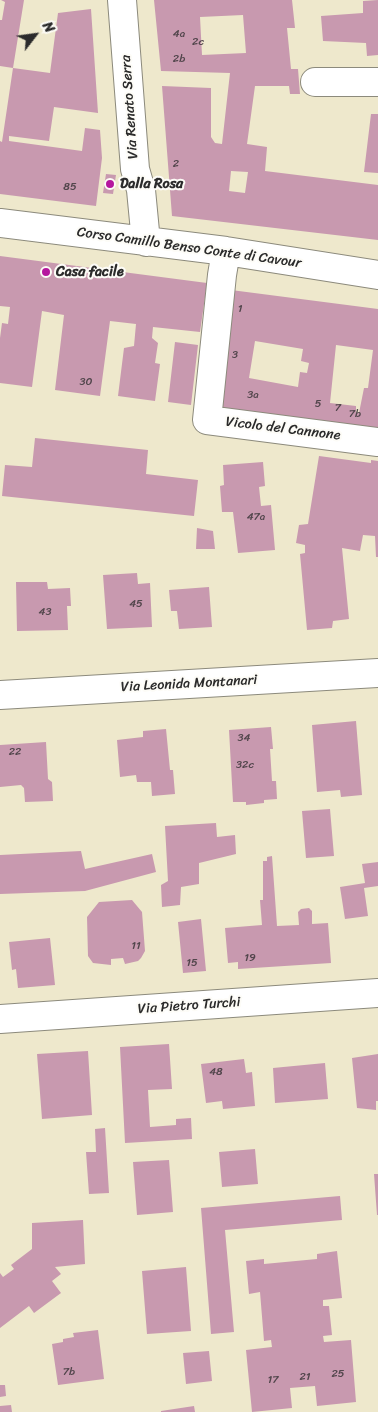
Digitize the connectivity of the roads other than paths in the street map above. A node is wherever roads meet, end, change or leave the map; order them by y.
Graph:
1 (122, 0) edge
2 (315, 82) dead end
3 (378, 82) edge
4 (0, 223) edge
5 (146, 242) junction
6 (226, 251) junction
7 (378, 275) edge
8 (378, 442) edge
9 (378, 673) edge
10 (0, 695) edge
11 (378, 993) edge
12 (0, 1019) edge

1 - 5 street, Via Renato Serra
2 - 3 street
4 - 5 street, Corso Camillo Benso Conte di Cavour
5 - 6 street, Corso Camillo Benso Conte di Cavour
6 - 7 street, Corso Camillo Benso Conte di Cavour
6 - 8 street, Vicolo del Cannone
9 - 10 street, Via Leonida Montanari
11 - 12 street, Via Pietro Turchi

